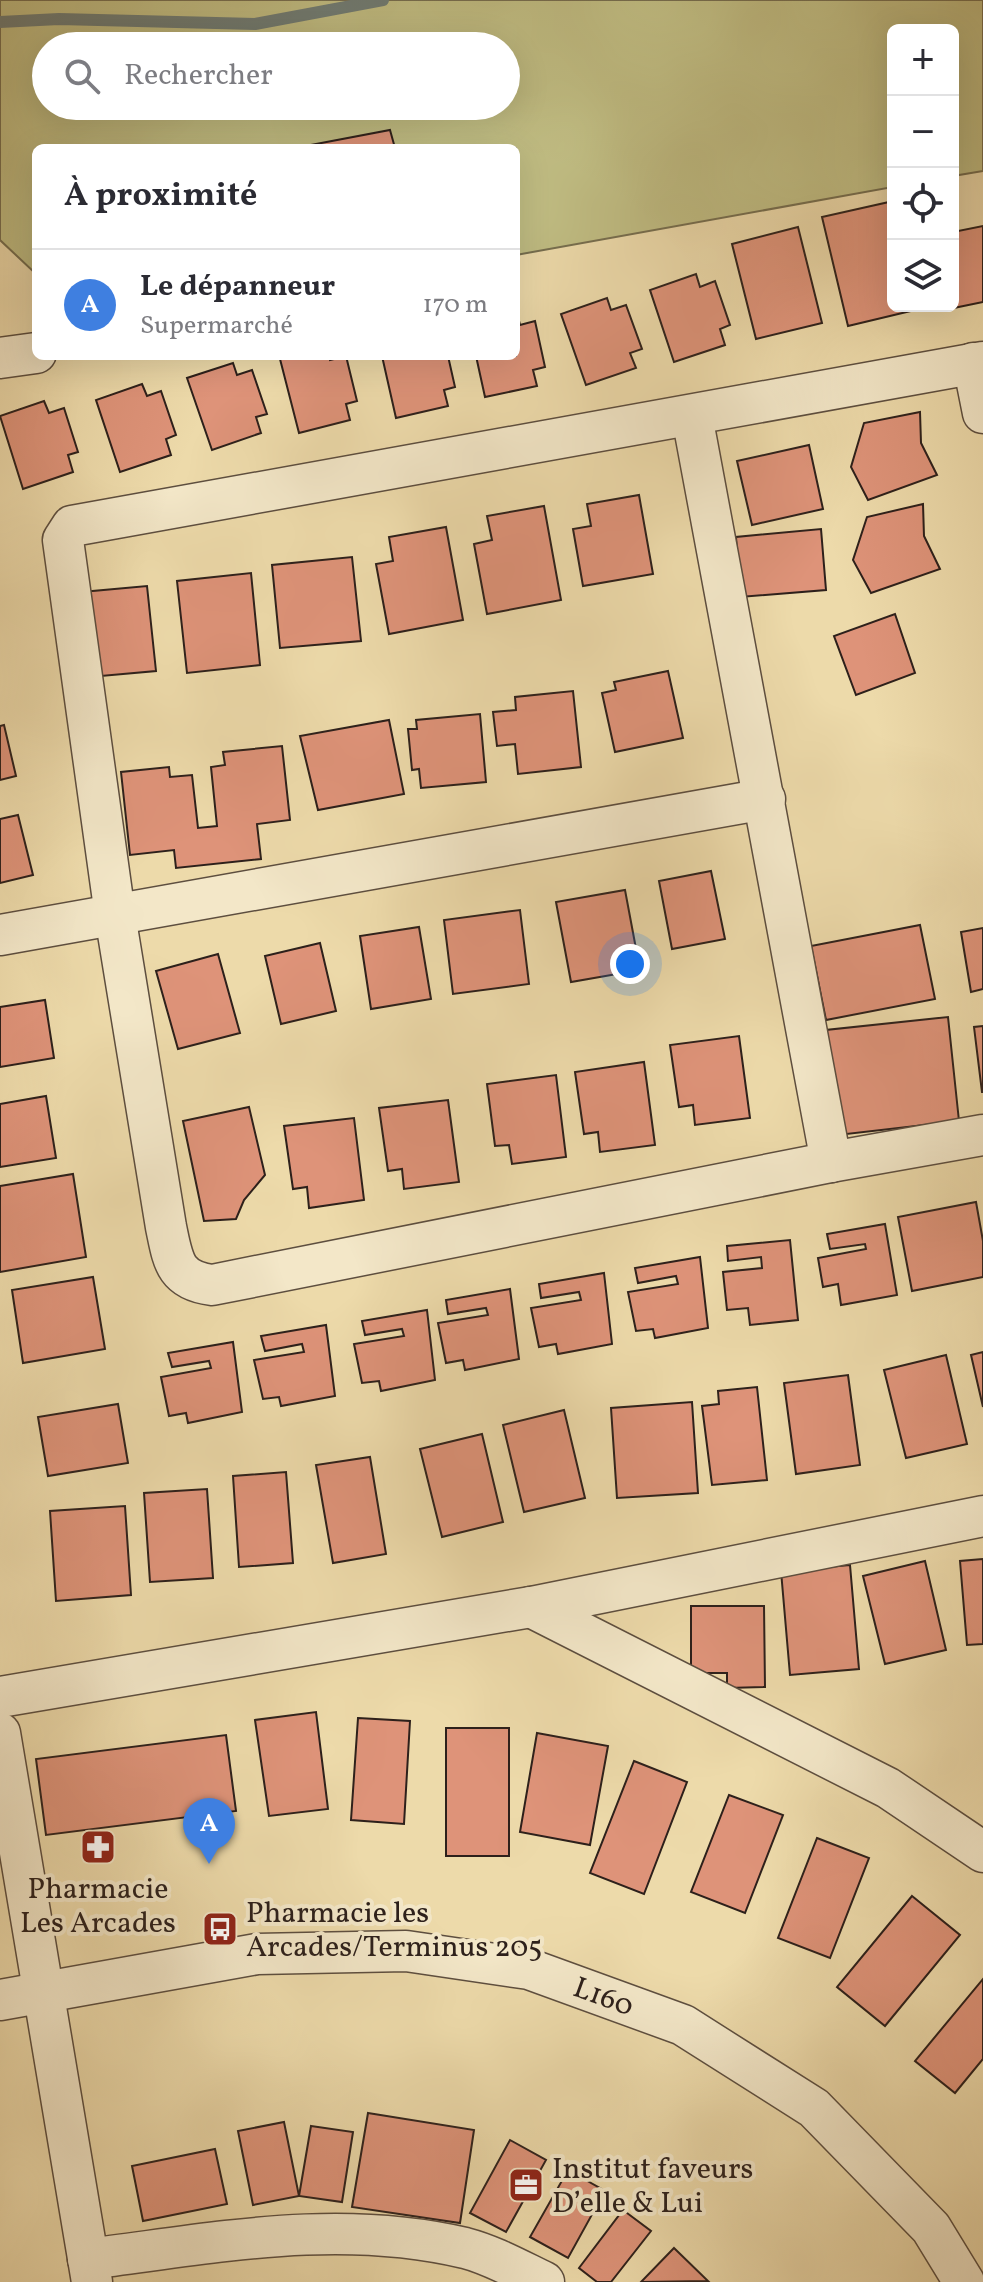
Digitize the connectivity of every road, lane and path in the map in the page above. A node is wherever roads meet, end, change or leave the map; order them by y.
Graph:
1 (32, 354) edge
2 (0, 358) edge
3 (978, 362) edge
4 (983, 413) edge
5 (692, 416) junction
6 (765, 799) junction
7 (115, 915) junction
8 (0, 935) edge
9 (983, 1135) edge
10 (831, 1162) junction
11 (983, 1516) edge
12 (531, 1607) junction
13 (0, 1697) edge
14 (0, 1733) edge
15 (983, 1852) edge
16 (45, 1993) junction
17 (0, 2000) edge
18 (470, 2265) edge
19 (90, 2271) edge
20 (544, 2282) edge
21 (964, 2282) edge

1 - 2 street
3 - 4 street
3 - 5 street
5 - 6 street
5 - 7 street
6 - 7 street
6 - 10 street
7 - 8 street
7 - 10 street
9 - 10 street
11 - 12 street
12 - 13 street
12 - 15 street
14 - 16 street
16 - 17 street, L160
16 - 19 street
16 - 21 street, L160
18 - 19 street
18 - 20 street

